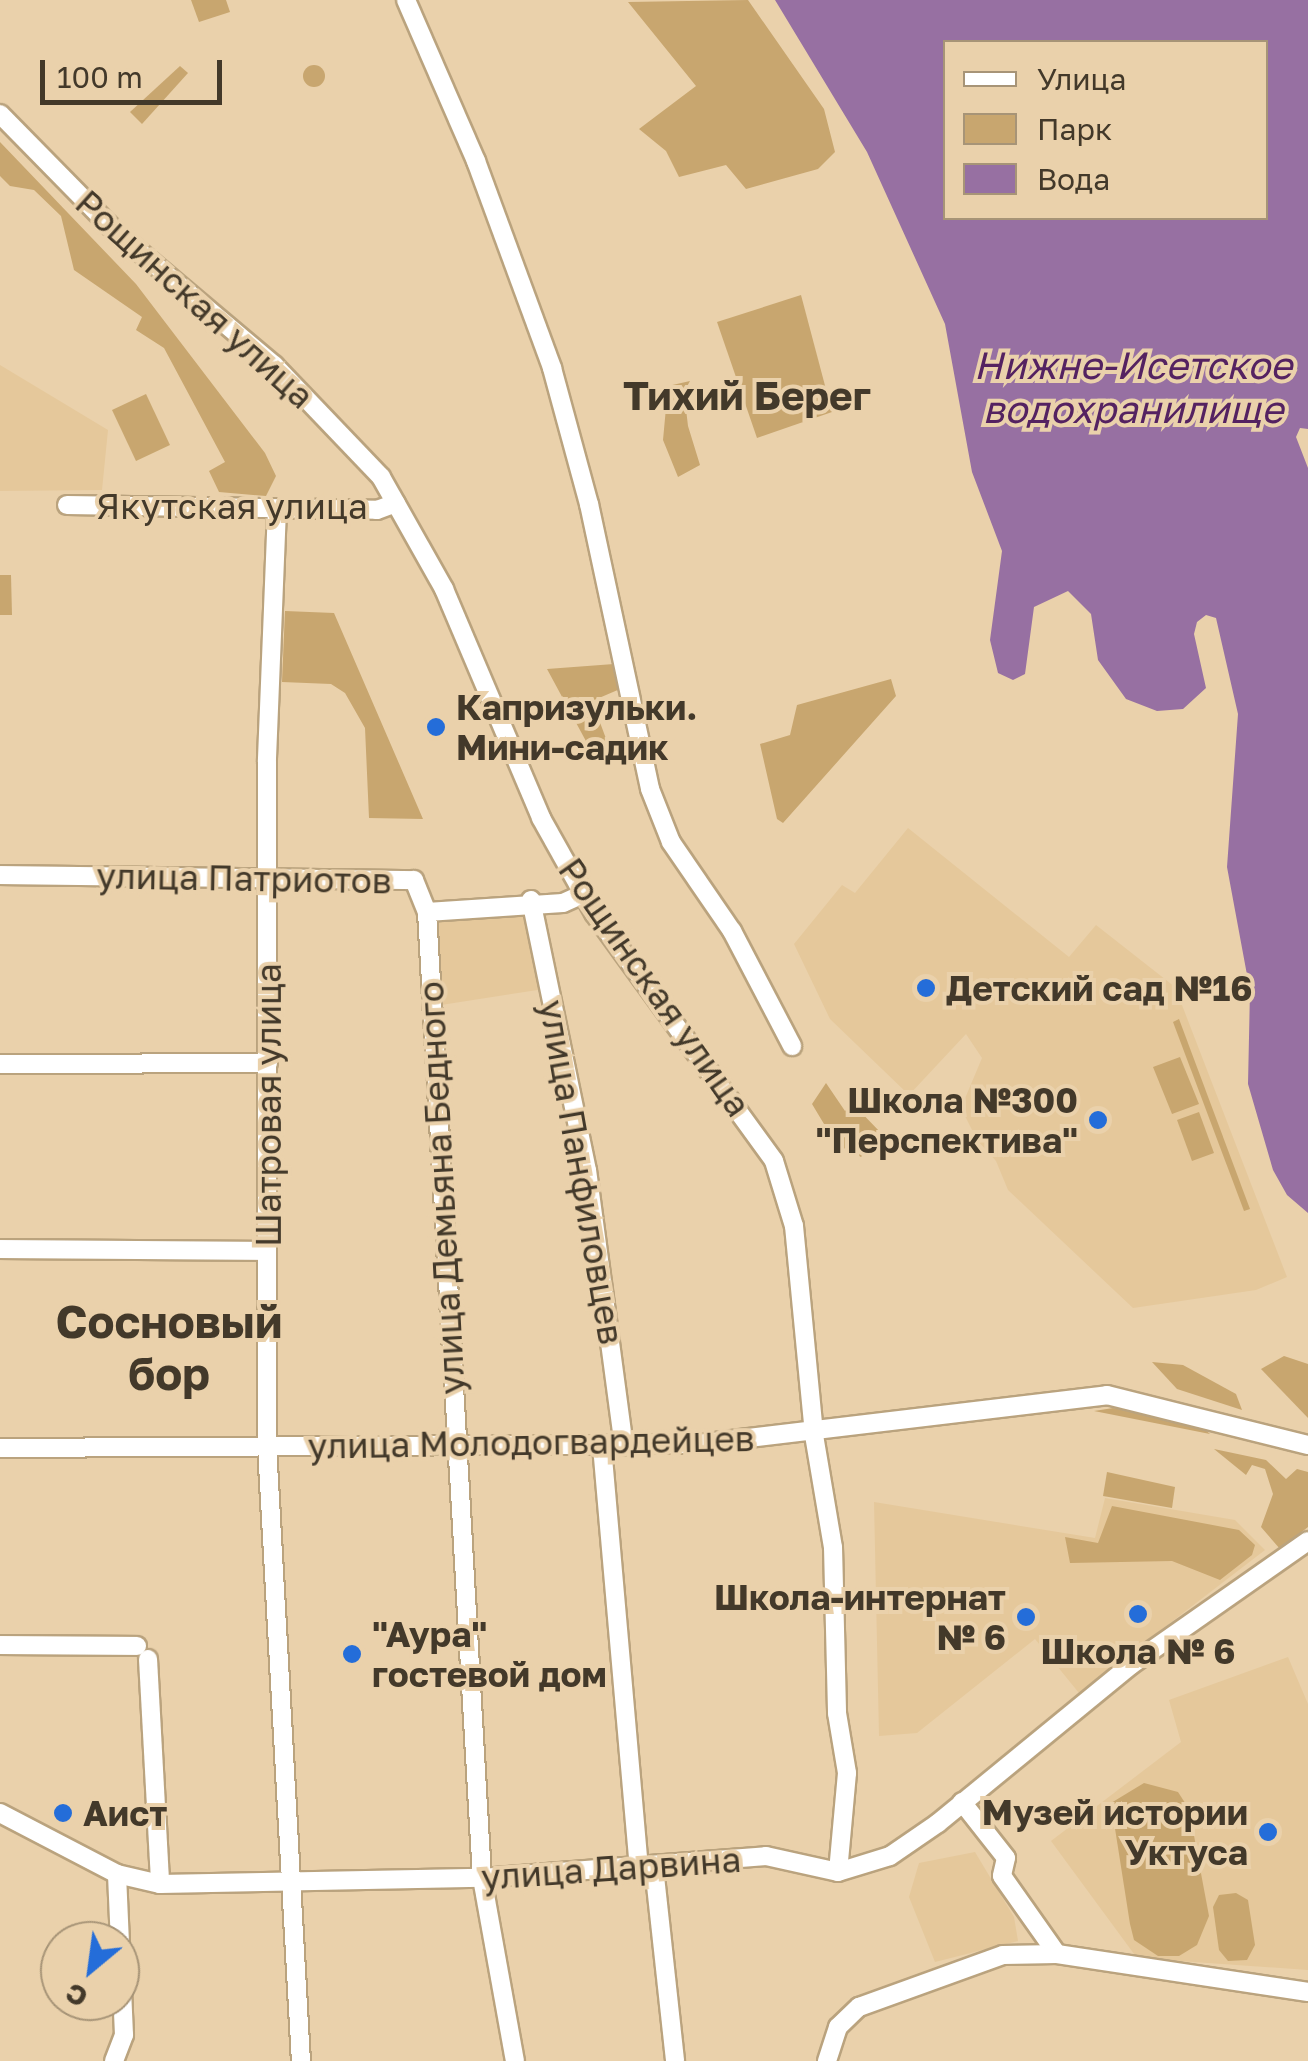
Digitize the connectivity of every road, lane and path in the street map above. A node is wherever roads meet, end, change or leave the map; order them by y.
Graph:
1 (406, 0) edge
2 (0, 114) edge
3 (396, 503) junction
4 (68, 505) dead end
5 (277, 509) junction
6 (0, 875) edge
7 (268, 876) junction
8 (583, 894) junction
9 (531, 900) junction
10 (426, 912) junction
11 (792, 1046) dead end
12 (268, 1063) junction
13 (0, 1064) edge
14 (0, 1249) edge
15 (268, 1251) junction
16 (814, 1435) junction
17 (1308, 1445) edge
18 (267, 1446) junction
19 (602, 1446) junction
20 (624, 1446) junction
21 (454, 1447) junction
22 (0, 1448) edge
23 (1308, 1541) edge
24 (0, 1645) edge
25 (962, 1802) junction
26 (0, 1813) edge
27 (647, 1868) junction
28 (838, 1872) junction
29 (117, 1874) junction
30 (482, 1878) junction
31 (290, 1883) junction
32 (160, 1884) junction
33 (1057, 1954) junction
34 (1308, 1992) edge
35 (114, 2061) edge
36 (301, 2061) edge
37 (515, 2061) edge
38 (676, 2061) edge
39 (827, 2061) edge

1 - 11 street
2 - 3 street, Рощинская улица
3 - 5 street, Якутская улица
3 - 8 street, Рощинская улица
4 - 5 street, Якутская улица
5 - 7 street, Шатровая улица
6 - 7 street, улица Патриотов
7 - 10 street, улица Патриотов
7 - 12 street, Шатровая улица
8 - 9 street, улица Патриотов
8 - 16 street, Рощинская улица
9 - 10 street, улица Патриотов
9 - 20 street, улица Панфиловцев
10 - 21 street, улица Демьяна Бедного
12 - 13 street
12 - 15 street, Шатровая улица
14 - 15 street
15 - 18 street, Шатровая улица
16 - 17 street, улица Молодогвардейцев
16 - 20 street, улица Молодогвардейцев
16 - 28 street, Рощинская улица
18 - 21 street, улица Молодогвардейцев
18 - 22 street, улица Молодогвардейцев
18 - 31 street, Шатровая улица
19 - 20 street, улица Молодогвардейцев
19 - 21 street, улица Молодогвардейцев
19 - 27 street
21 - 30 street, улица Демьяна Бедного
23 - 25 street, улица Дарвина
24 - 32 street
25 - 28 street, улица Дарвина
25 - 33 street
26 - 29 street, улица Дарвина
27 - 28 street, улица Дарвина
27 - 30 street, улица Дарвина
27 - 38 street
29 - 32 street, улица Дарвина
29 - 35 street
30 - 31 street, улица Дарвина
30 - 37 street, улица Демьяна Бедного
31 - 32 street, улица Дарвина
31 - 36 street, Шатровая улица
33 - 34 street
33 - 39 street

